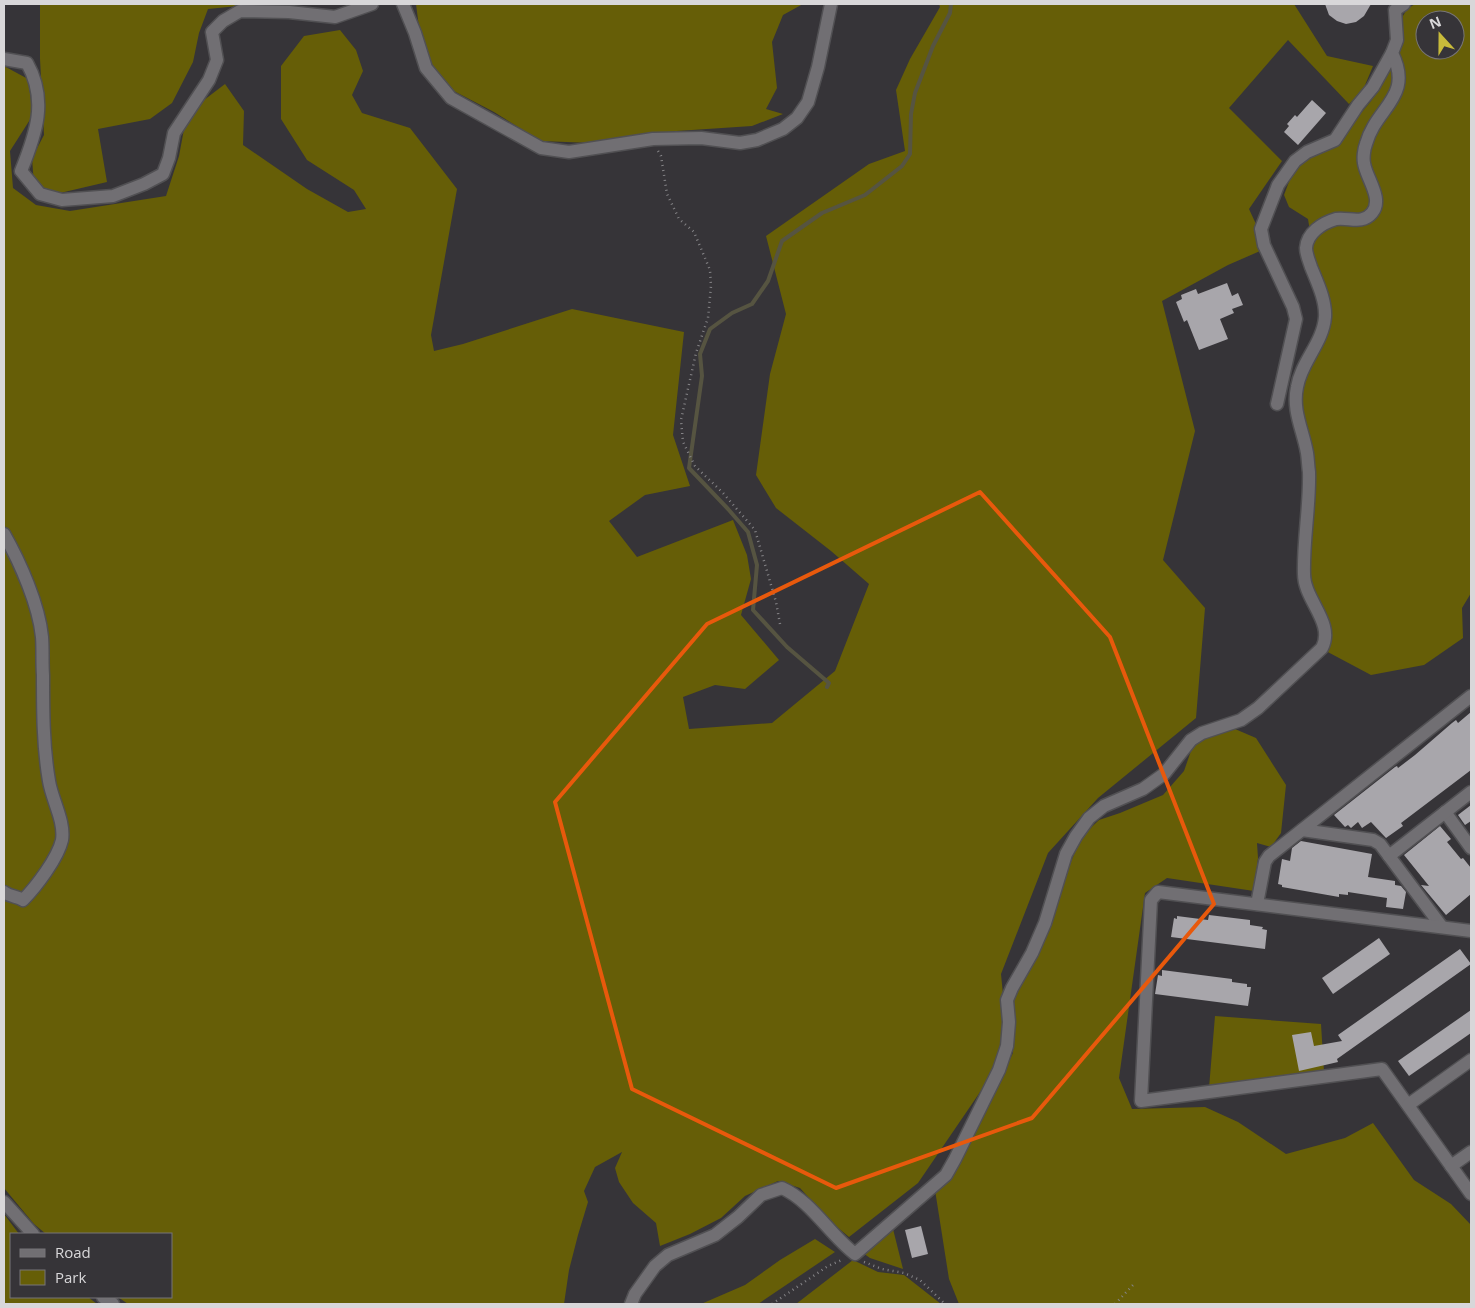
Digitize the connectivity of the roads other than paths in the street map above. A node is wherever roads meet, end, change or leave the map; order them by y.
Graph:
1 (372, 4) edge
2 (403, 4) edge
3 (831, 4) edge
4 (1404, 4) edge
5 (1392, 53) junction
6 (4, 59) edge
7 (1277, 404) dead end
8 (4, 534) edge
9 (1471, 696) edge
10 (1471, 792) edge
11 (1445, 812) junction
12 (1302, 830) junction
13 (1471, 848) edge
14 (1389, 856) junction
15 (4, 892) edge
16 (1257, 904) junction
17 (1442, 927) junction
18 (1471, 931) edge
19 (1471, 1060) edge
20 (1408, 1105) junction
21 (1471, 1152) edge
22 (1451, 1166) junction
23 (1471, 1194) edge
24 (4, 1202) edge
25 (32, 1233) edge
26 (631, 1304) edge

1 - 6 street
2 - 3 street
4 - 5 street
5 - 7 street
5 - 26 street
8 - 15 street
9 - 12 street
10 - 11 street
11 - 13 street
11 - 14 street
12 - 14 street
12 - 16 street
14 - 17 street
16 - 17 street
16 - 20 street
17 - 18 street
19 - 20 street
20 - 22 street
21 - 22 street
22 - 23 street
24 - 25 street

